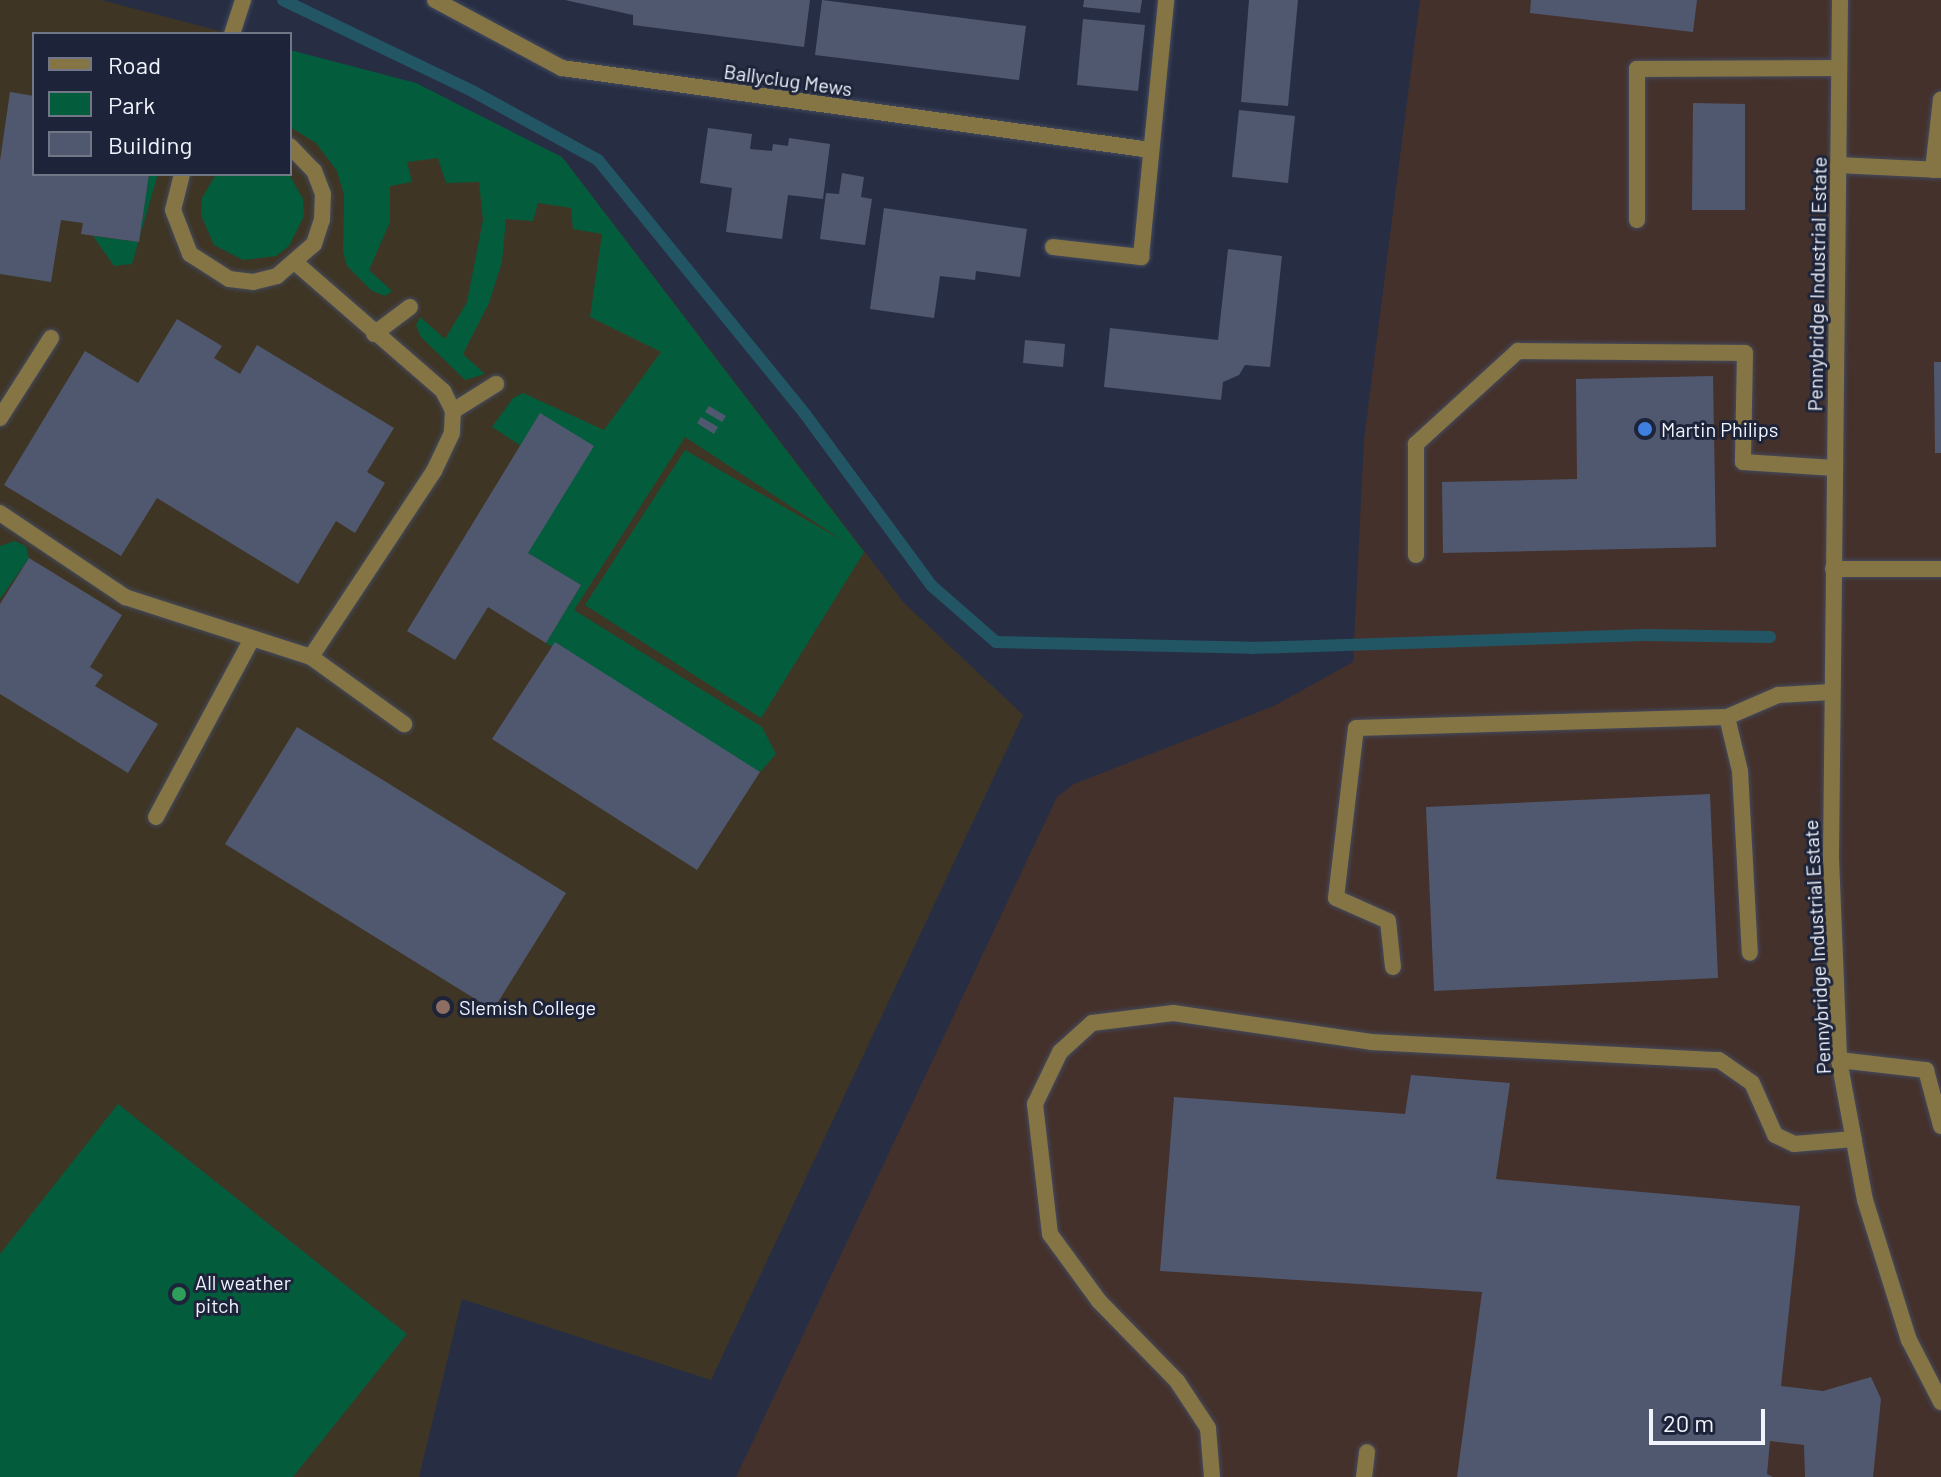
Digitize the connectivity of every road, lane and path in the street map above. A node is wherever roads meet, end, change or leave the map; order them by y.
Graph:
1 (243, 0) edge
2 (435, 0) edge
3 (1166, 0) edge
4 (1840, 0) edge
5 (233, 32) edge
6 (1838, 68) junction
7 (1941, 99) edge
8 (292, 148) edge
9 (1151, 150) junction
10 (1838, 165) junction
11 (1937, 170) edge
12 (182, 176) edge
13 (1637, 220) dead end
14 (1053, 247) dead end
15 (297, 264) junction
16 (410, 307) dead end
17 (374, 334) junction
18 (51, 338) dead end
19 (496, 384) dead end
20 (453, 411) junction
21 (0, 418) edge
22 (1834, 468) junction
23 (0, 513) edge
24 (1416, 555) dead end
25 (1833, 569) junction
26 (1941, 569) edge
27 (252, 639) junction
28 (311, 657) junction
29 (1832, 692) junction
30 (1727, 717) junction
31 (404, 724) dead end
32 (156, 817) dead end
33 (1750, 953) dead end
34 (1393, 967) dead end
35 (1839, 1060) junction
36 (1941, 1126) edge
37 (1854, 1139) junction
38 (1941, 1402) edge
39 (1367, 1452) dead end
40 (1212, 1477) edge
41 (1364, 1477) edge

1 - 5 street
2 - 9 street, Ballyclug Mews
3 - 9 street
4 - 6 street, Pennybridge Industrial Estate
6 - 10 street, Pennybridge Industrial Estate
6 - 13 street
7 - 11 street
8 - 15 street
9 - 14 street
10 - 11 street
10 - 22 street, Pennybridge Industrial Estate
12 - 15 street
15 - 17 street
16 - 17 street
17 - 20 street
18 - 21 street
19 - 20 street
20 - 28 street
22 - 24 street
22 - 25 street, Pennybridge Industrial Estate
23 - 27 street
25 - 26 street
25 - 29 street, Pennybridge Industrial Estate
27 - 28 street
27 - 32 street
28 - 31 street
29 - 30 street
29 - 35 street, Pennybridge Industrial Estate
30 - 33 street
30 - 34 street
35 - 36 street
35 - 37 street, Pennybridge Industrial Estate
37 - 38 street, Pennybridge Industrial Estate
37 - 40 street
39 - 41 street

